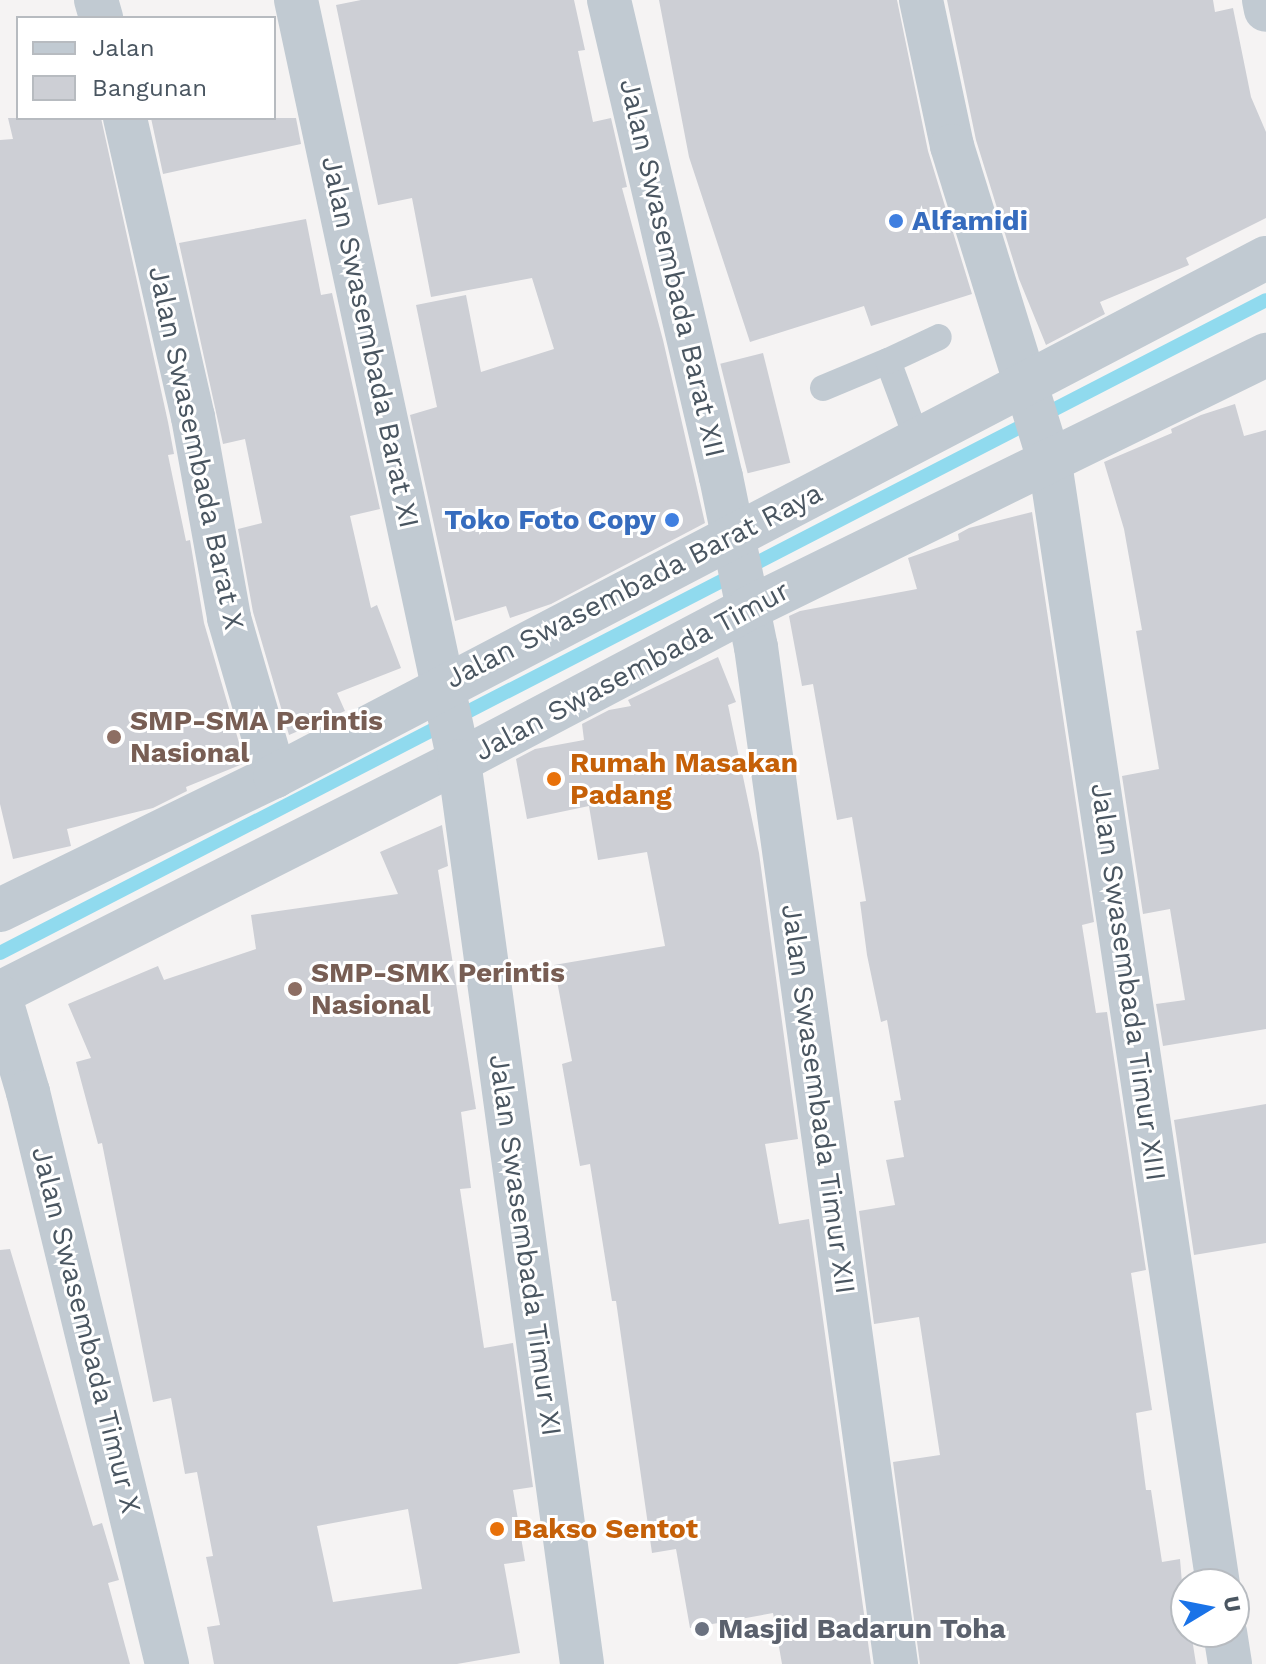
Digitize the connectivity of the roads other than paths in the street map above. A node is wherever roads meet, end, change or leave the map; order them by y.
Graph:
1 (296, 0) edge
2 (609, 0) edge
3 (921, 0) edge
4 (1264, 0) edge
5 (1266, 10) edge
6 (125, 120) edge
7 (1266, 258) edge
8 (939, 337) dead end
9 (1266, 355) edge
10 (888, 361) junction
11 (823, 388) dead end
12 (1029, 391) junction
13 (917, 439) junction
14 (1048, 456) junction
15 (732, 543) junction
16 (748, 604) junction
17 (445, 694) junction
18 (458, 756) junction
19 (275, 776) junction
20 (0, 910) edge
21 (0, 995) edge
22 (1216, 1568) edge
23 (167, 1664) edge
24 (582, 1664) edge
25 (896, 1664) edge

1 - 17 street, Jalan Swasembada Barat XI
2 - 15 street, Jalan Swasembada Barat XII
3 - 12 street, Jalan Swasembada Timur XIII
4 - 5 street
6 - 19 street, Jalan Swasembada Barat X
7 - 12 street, Jalan Swasembada Barat Raya
8 - 10 lane
9 - 14 street, Jalan Swasembada Timur
10 - 11 lane
10 - 13 lane
12 - 13 street, Jalan Swasembada Barat Raya
12 - 14 street, Jalan Swasembada Timur XIII
13 - 15 street, Jalan Swasembada Barat Raya
14 - 16 street, Jalan Swasembada Timur
14 - 22 street, Jalan Swasembada Timur XIII
15 - 16 street, Jalan Swasembada Timur XII
15 - 17 street, Jalan Swasembada Barat Raya
16 - 18 street, Jalan Swasembada Timur
16 - 25 street, Jalan Swasembada Timur XII
17 - 18 street, Jalan Swasembada Timur XI
17 - 19 street, Jalan Swasembada Barat Raya
18 - 21 street, Jalan Swasembada Timur
18 - 24 street, Jalan Swasembada Timur XI
19 - 20 street, Jalan Swasembada Barat Raya
21 - 23 street, Jalan Swasembada Timur X

